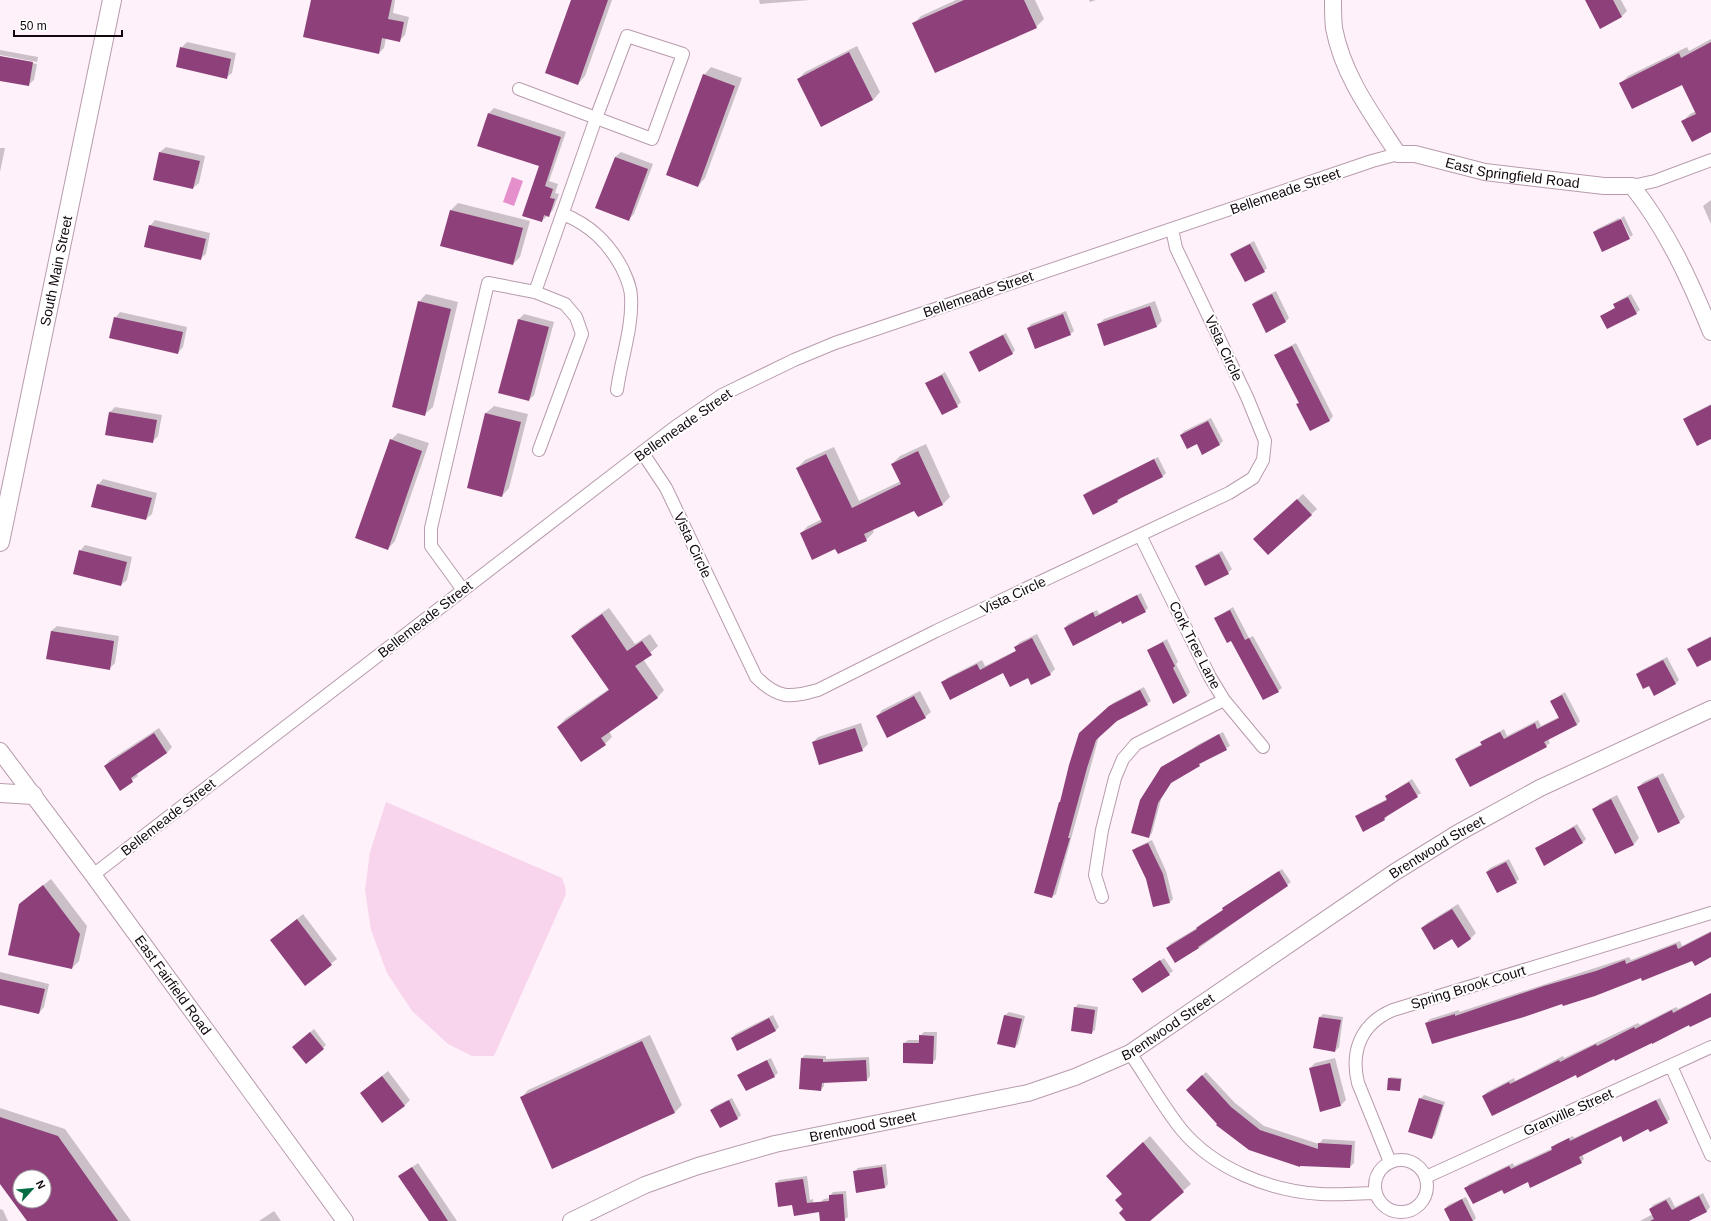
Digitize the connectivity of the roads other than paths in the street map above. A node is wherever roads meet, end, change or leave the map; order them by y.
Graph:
1 (112, 0) edge
2 (1333, 0) edge
3 (519, 89) dead end
4 (596, 118) junction
5 (1398, 154) junction
6 (1711, 160) edge
7 (1632, 186) junction
8 (563, 214) junction
9 (1172, 229) junction
10 (535, 292) junction
11 (1711, 332) edge
12 (617, 390) dead end
13 (539, 450) dead end
14 (642, 452) junction
15 (1140, 535) junction
16 (0, 542) edge
17 (463, 590) junction
18 (1224, 700) junction
19 (1711, 710) edge
20 (1263, 747) dead end
21 (0, 751) edge
22 (0, 793) edge
23 (33, 795) junction
24 (93, 875) junction
25 (1102, 897) dead end
26 (1711, 913) edge
27 (1711, 1047) edge
28 (1130, 1053) junction
29 (1671, 1066) junction
30 (1711, 1155) edge
31 (1390, 1162) junction
32 (1426, 1177) junction
33 (1376, 1193) junction
34 (1410, 1216) edge
35 (345, 1221) edge
36 (571, 1221) edge

1 - 16 main road, South Main Street
2 - 5 main road
3 - 4 street
4 - 4 street
4 - 8 street
5 - 7 main road, East Springfield Road
5 - 9 street, Bellemeade Street
6 - 7 street
7 - 11 main road
8 - 10 street
8 - 12 street
9 - 14 street, Bellemeade Street
9 - 15 street, Vista Circle
10 - 13 street
10 - 17 street
14 - 15 street, Vista Circle
14 - 17 street, Bellemeade Street
15 - 18 street, Cork Tree Lane
17 - 24 street, Bellemeade Street
18 - 20 street, Cork Tree Lane
18 - 25 street
19 - 28 main road, Brentwood Street
21 - 23 main road, East Fairfield Road
22 - 23 main road
23 - 24 main road, East Fairfield Road
24 - 35 main road, East Fairfield Road
26 - 31 street, Spring Brook Court
27 - 29 street, Granville Street
28 - 33 street
28 - 36 main road, Brentwood Street
29 - 30 street
29 - 32 street, Granville Street
31 - 32 street
31 - 33 street
32 - 34 street
33 - 34 street

